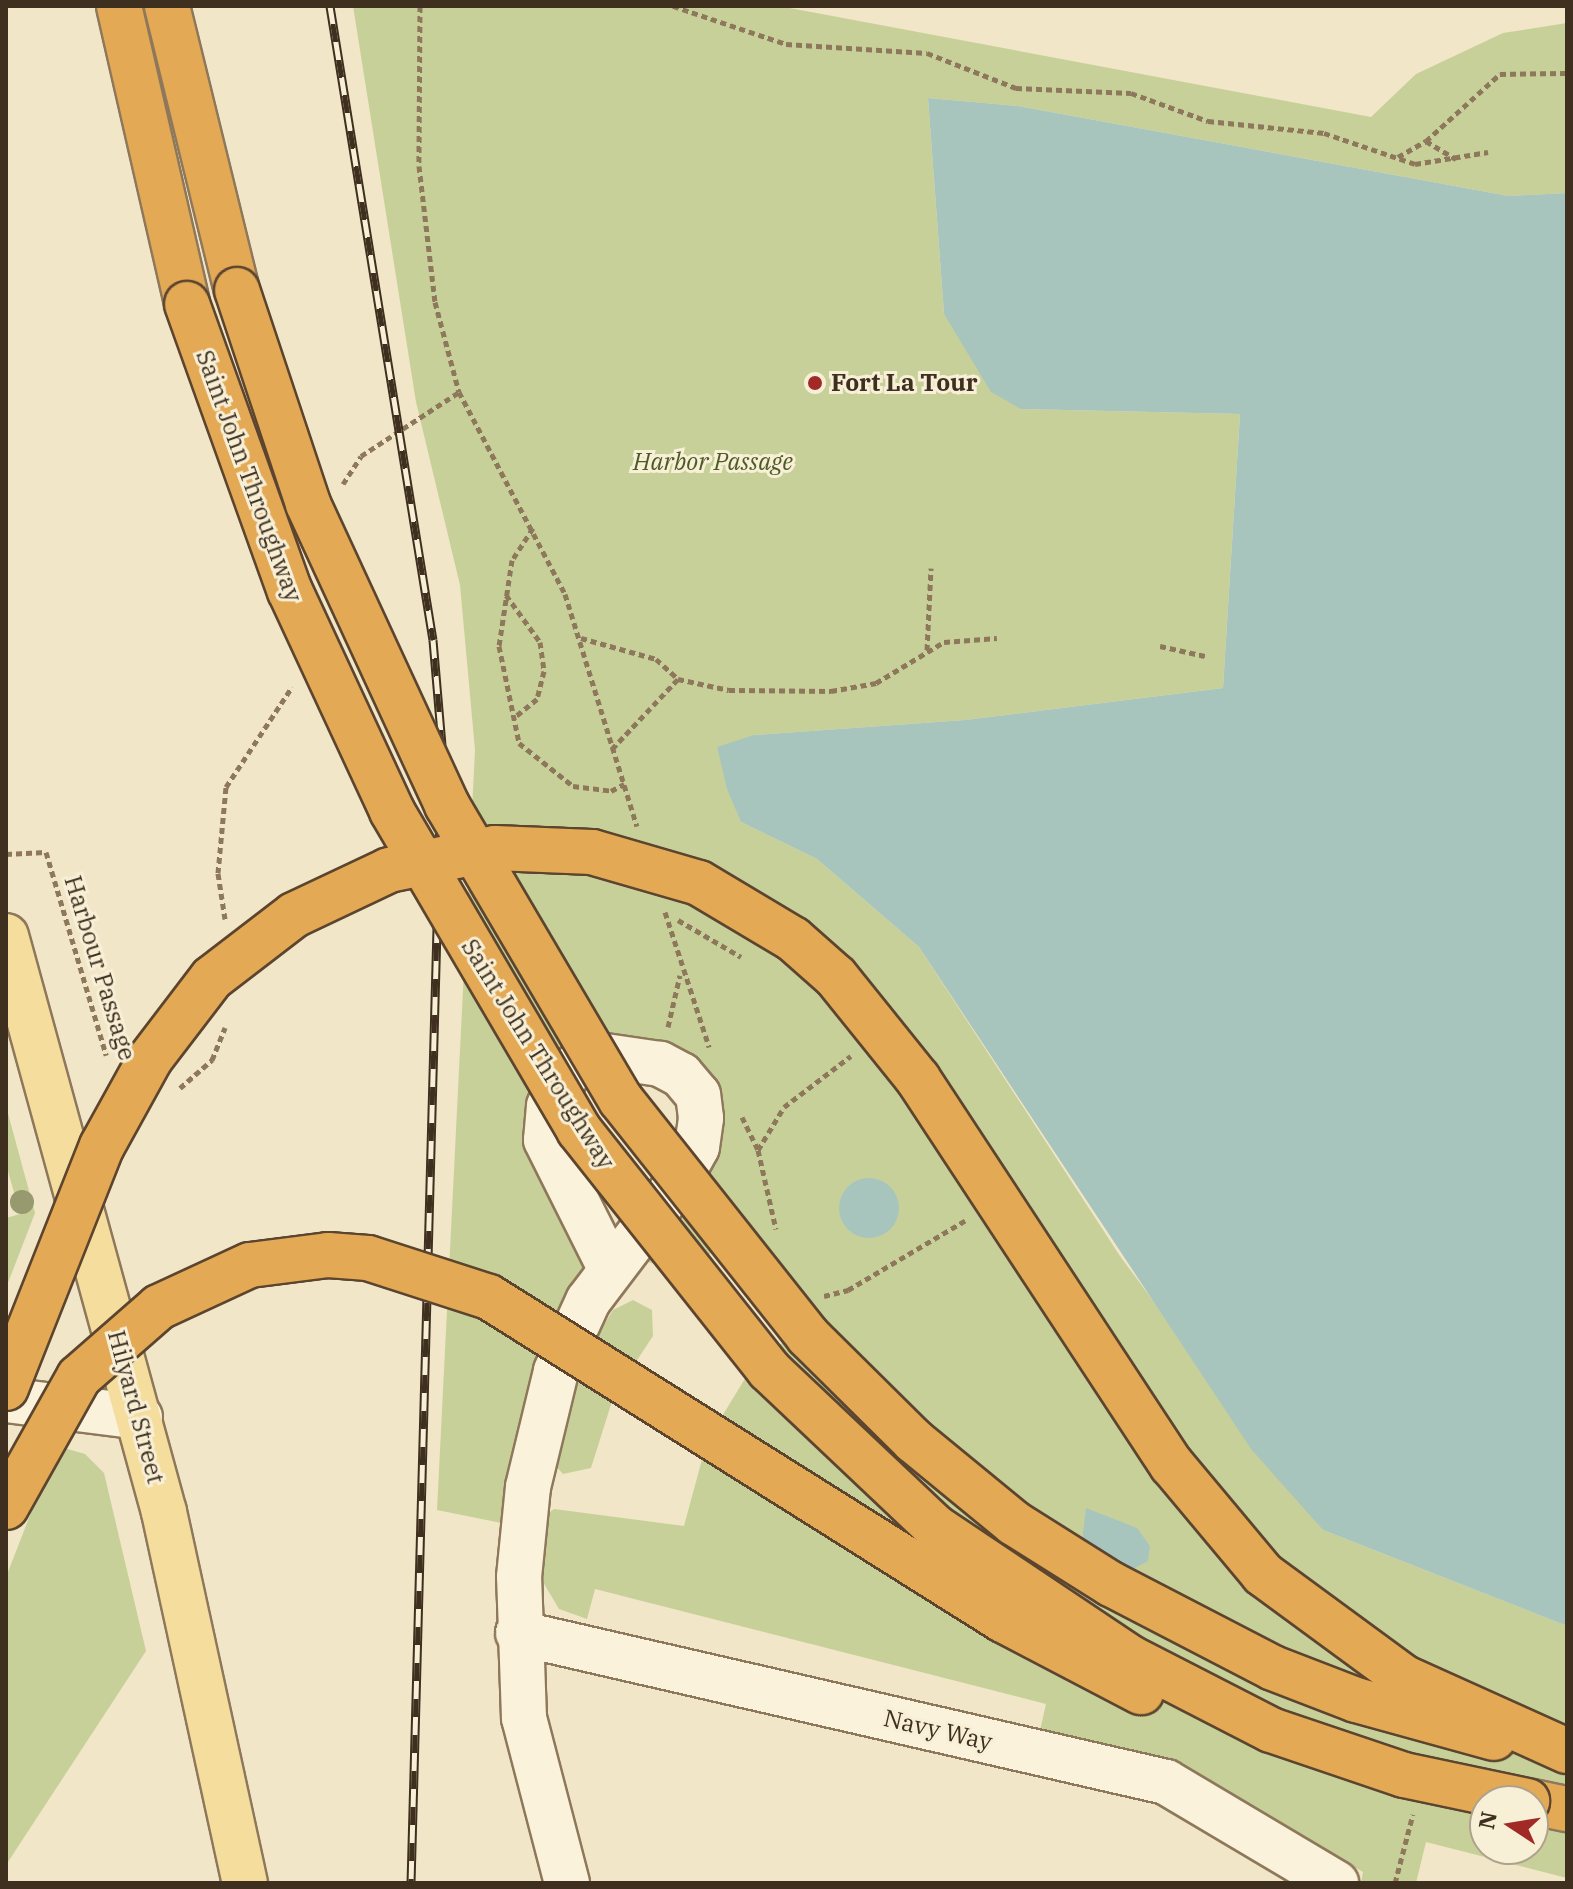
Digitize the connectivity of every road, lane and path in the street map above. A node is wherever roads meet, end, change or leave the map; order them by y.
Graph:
1 (119, 6) edge
2 (167, 6) edge
3 (673, 6) edge
4 (1567, 73) edge
5 (1426, 141) junction
6 (1488, 152) dead end
7 (1398, 157) junction
8 (1456, 159) junction
9 (459, 392) dead end
10 (340, 496) dead end
11 (533, 528) dead end
12 (931, 568) dead end
13 (506, 595) junction
14 (581, 638) dead end
15 (997, 638) dead end
16 (1160, 646) dead end
17 (927, 651) junction
18 (1205, 656) dead end
19 (298, 676) dead end
20 (678, 679) junction
21 (515, 717) junction
22 (612, 749) dead end
23 (624, 784) dead end
24 (6, 854) edge
25 (664, 911) dead end
26 (225, 924) dead end
27 (6, 936) edge
28 (680, 974) junction
29 (230, 1015) dead end
30 (860, 1050) dead end
31 (713, 1055) dead end
32 (660, 1064) junction
33 (110, 1066) dead end
34 (170, 1090) dead end
35 (738, 1109) dead end
36 (758, 1150) junction
37 (980, 1210) dead end
38 (779, 1241) dead end
39 (609, 1266) junction
40 (809, 1296) dead end
41 (6, 1388) edge
42 (6, 1400) edge
43 (140, 1417) junction
44 (6, 1507) edge
45 (518, 1633) junction
46 (1271, 1730) junction
47 (1567, 1752) edge
48 (1469, 1789) edge
49 (245, 1883) edge
50 (567, 1883) edge
51 (1336, 1883) edge

1 - 46 highway, Saint John Throughway, bridge
2 - 47 highway, Saint John Throughway, bridge
3 - 7 path
4 - 5 path
5 - 7 path
5 - 8 path
6 - 8 path
7 - 8 path
9 - 10 path
11 - 13 path
12 - 17 path
13 - 21 path
13 - 21 path
14 - 20 path
15 - 17 path
16 - 18 path
17 - 20 path
19 - 26 path
20 - 22 path
21 - 23 path
24 - 33 path, Harbour Passage
25 - 28 path
27 - 43 main road, Hilyard Street
28 - 31 path
28 - 32 path
29 - 34 path
30 - 36 path
32 - 39 street
32 - 39 street
35 - 36 path
36 - 38 path
37 - 40 path
39 - 45 street
41 - 47 highway, bridge
42 - 43 street
43 - 49 main road, Hilyard Street
44 - 46 highway, bridge
45 - 50 street
45 - 51 street, Navy Way
46 - 48 highway, Saint John Throughway, bridge

